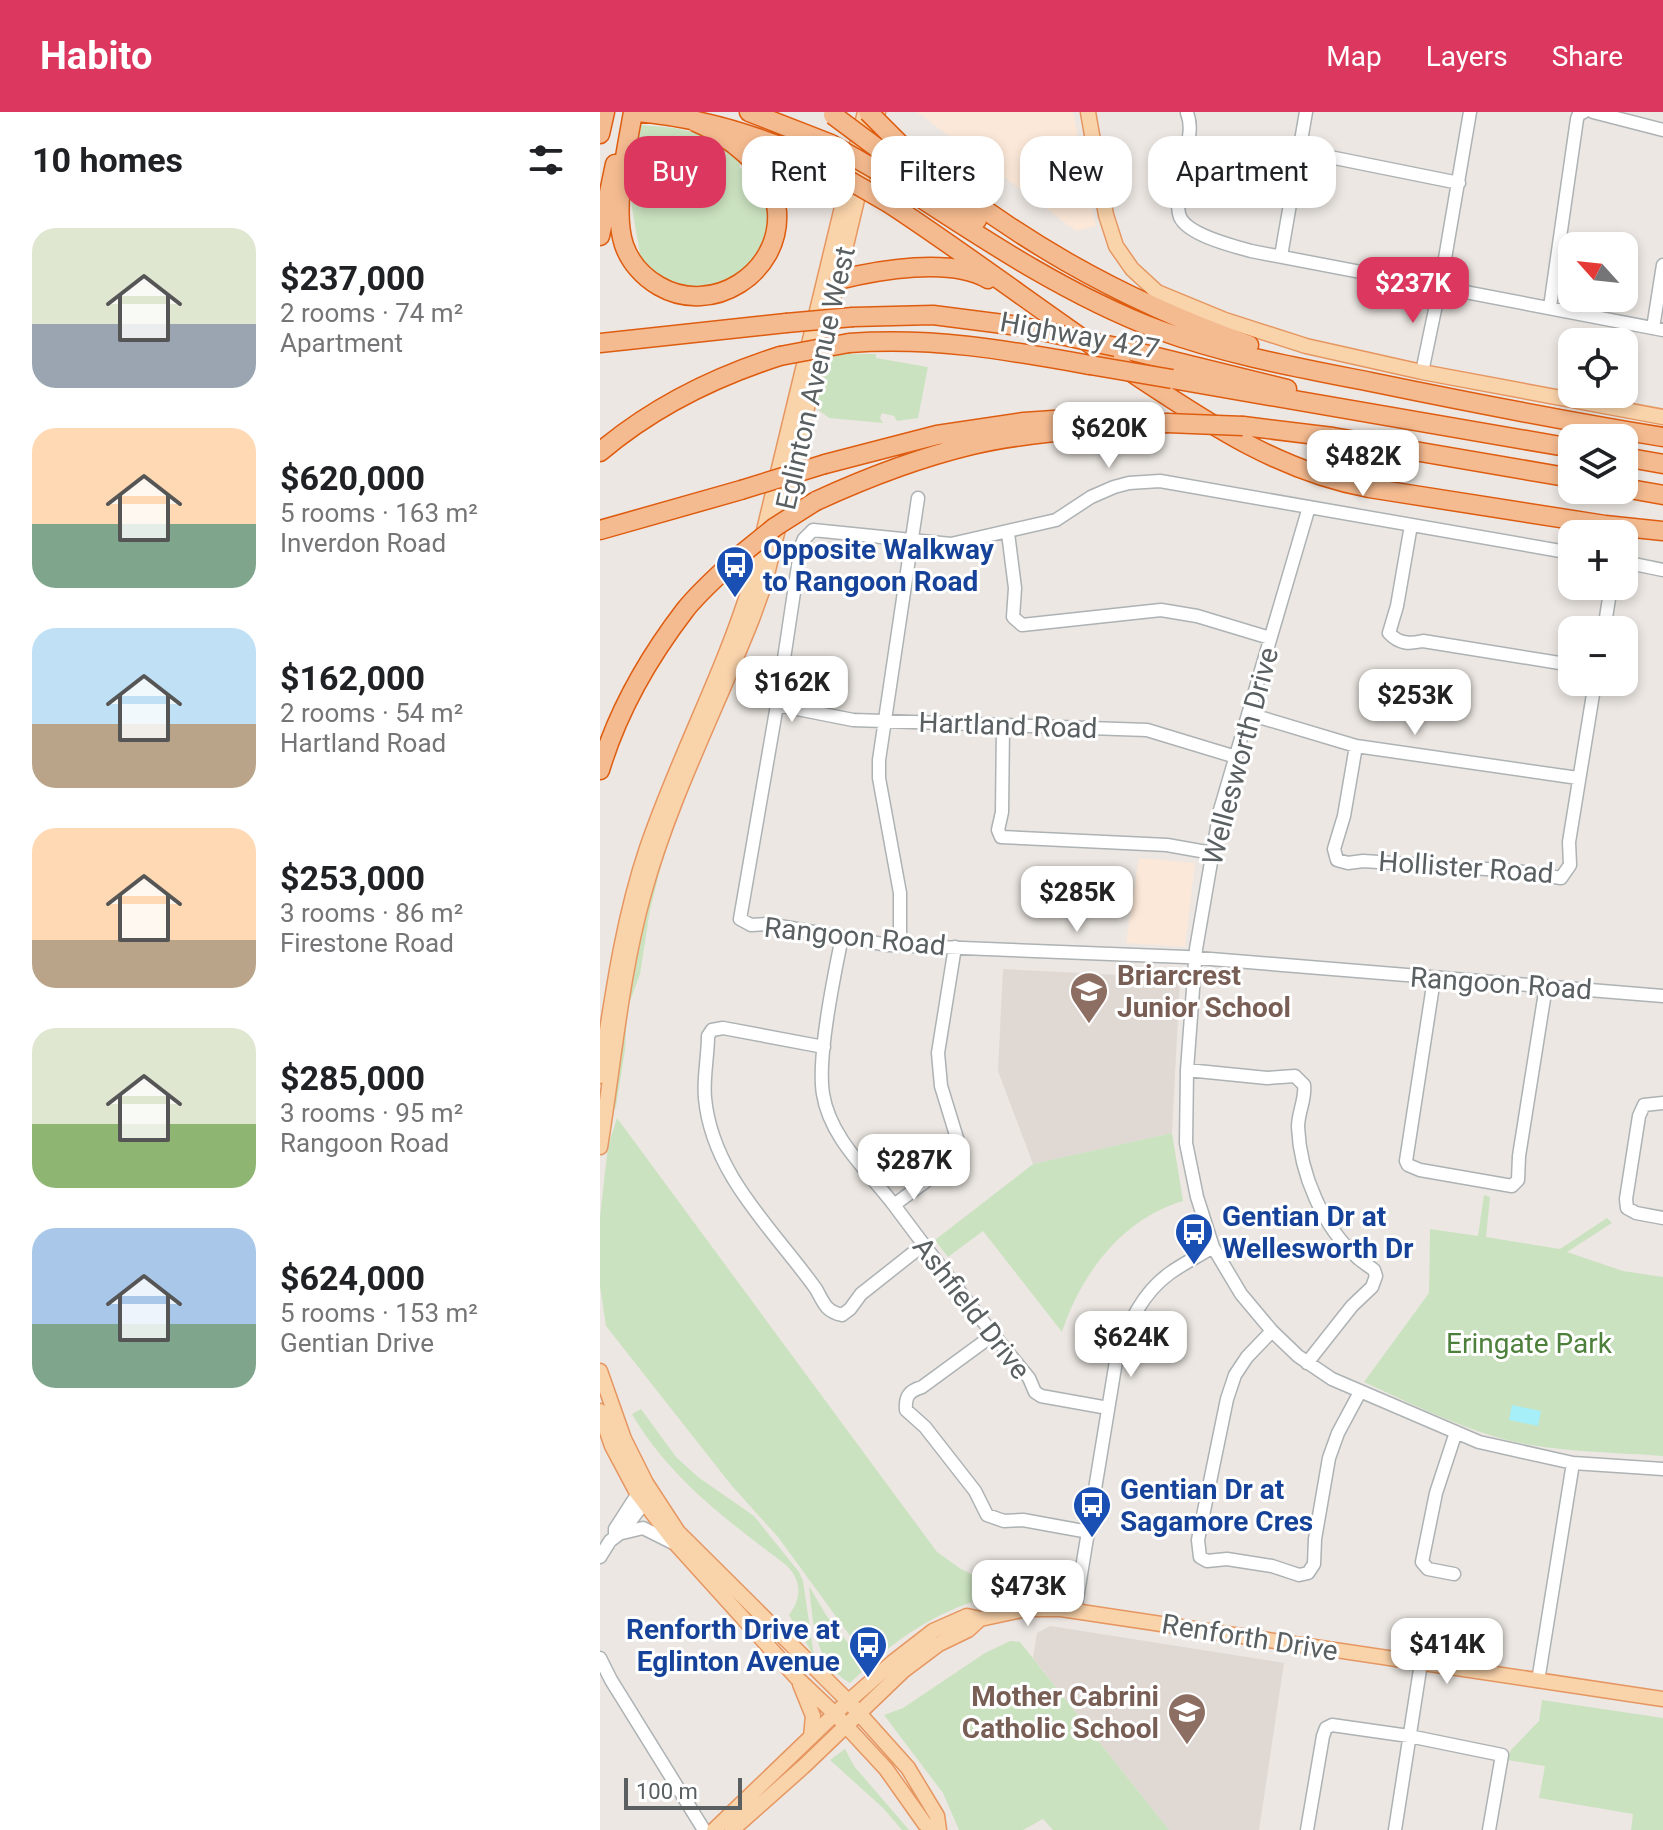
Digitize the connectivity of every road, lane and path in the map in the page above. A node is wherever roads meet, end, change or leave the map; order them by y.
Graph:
1 (605, 112) edge
2 (633, 112) edge
3 (749, 112) edge
4 (867, 112) edge
5 (878, 112) edge
6 (1088, 112) edge
7 (1306, 112) edge
8 (1470, 112) edge
9 (1584, 112) edge
10 (1593, 112) edge
11 (831, 113) edge
12 (1187, 113) edge
13 (689, 119) junction
14 (1663, 130) edge
15 (600, 134) edge
16 (881, 136) edge
17 (1302, 136) edge
18 (871, 143) edge
19 (871, 155) edge
20 (1336, 158) edge
21 (1459, 183) junction
22 (955, 208) edge
23 (974, 208) edge
24 (1290, 208) edge
25 (600, 236) edge
26 (1281, 256) junction
27 (1663, 265) edge
28 (838, 280) junction
29 (1440, 287) junction
30 (1550, 307) junction
31 (1046, 312) junction
32 (1658, 329) edge
33 (600, 343) edge
34 (1422, 372) junction
35 (1362, 381) junction
36 (1394, 416) junction
37 (1663, 417) edge
38 (1167, 423) junction
39 (1663, 437) edge
40 (1558, 445) edge
41 (606, 447) edge
42 (1638, 460) edge
43 (1663, 464) edge
44 (1558, 476) edge
45 (1638, 491) edge
46 (1663, 495) edge
47 (918, 498) dead end
48 (1309, 507) junction
49 (1572, 520) edge
50 (1411, 525) junction
51 (1638, 528) edge
52 (600, 530) edge
53 (1663, 531) edge
54 (1638, 532) edge
55 (1008, 533) junction
56 (1663, 538) edge
57 (913, 541) junction
58 (1558, 551) edge
59 (1638, 565) edge
60 (1663, 570) edge
61 (1270, 638) junction
62 (1558, 663) edge
63 (1593, 696) edge
64 (777, 705) junction
65 (1249, 714) junction
66 (884, 720) junction
67 (1003, 726) junction
68 (1356, 746) junction
69 (1236, 757) junction
70 (600, 770) edge
71 (1578, 778) junction
72 (1212, 853) junction
73 (842, 937) junction
74 (900, 945) junction
75 (955, 947) junction
76 (1196, 958) junction
77 (1434, 979) junction
78 (1546, 986) junction
79 (1663, 996) edge
80 (824, 1047) junction
81 (1187, 1070) junction
82 (600, 1076) edge
83 (1663, 1103) edge
84 (600, 1147) edge
85 (894, 1205) junction
86 (1663, 1218) edge
87 (923, 1245) junction
88 (1213, 1247) junction
89 (1272, 1331) junction
90 (993, 1335) junction
91 (1307, 1363) junction
92 (600, 1371) edge
93 (1360, 1392) junction
94 (1108, 1408) junction
95 (600, 1411) edge
96 (1456, 1432) junction
97 (1573, 1463) junction
98 (1663, 1469) edge
99 (645, 1493) junction
100 (1089, 1532) junction
101 (615, 1535) junction
102 (677, 1545) junction
103 (603, 1553) edge
104 (1454, 1574) dead end
105 (1075, 1611) junction
106 (980, 1619) junction
107 (775, 1641) junction
108 (600, 1658) edge
109 (1421, 1663) junction
110 (797, 1678) junction
111 (1538, 1681) junction
112 (1663, 1699) edge
113 (842, 1707) junction
114 (854, 1720) junction
115 (1409, 1736) junction
116 (811, 1737) junction
117 (704, 1830) edge
118 (714, 1830) edge
119 (732, 1830) edge
120 (933, 1830) edge
121 (939, 1830) edge
122 (1307, 1830) edge
123 (1395, 1830) edge
124 (1489, 1830) edge

1 - 15 highway
2 - 13 highway, Highway 427
2 - 13 highway
2 - 25 highway
3 - 19 highway, bridge
4 - 16 highway, bridge
4 - 82 main road, Eglinton Avenue West
5 - 28 main road, Eglinton Avenue West
6 - 34 main road
7 - 17 street
8 - 21 street
9 - 30 street
10 - 14 street
11 - 18 highway, bridge
12 - 26 street
13 - 31 highway, Highway 427, bridge
20 - 21 street
21 - 29 street
22 - 35 highway
23 - 35 highway
24 - 26 street
26 - 29 street
27 - 32 street
28 - 31 highway
28 - 84 main road, Eglinton Avenue West
29 - 30 street
29 - 34 street
30 - 32 street
31 - 49 highway
33 - 36 highway, bridge
34 - 37 main road
35 - 39 highway
36 - 40 highway, Highway 427
36 - 41 highway, Highway 427, bridge
38 - 44 highway, bridge
38 - 52 highway, bridge
38 - 70 highway, bridge
42 - 43 highway
45 - 46 highway
47 - 57 street
48 - 50 street
48 - 55 street
48 - 61 street, Wellesworth Drive
50 - 58 street
50 - 62 street
51 - 53 highway
54 - 56 highway
55 - 57 street
55 - 61 street
57 - 64 street, Rangoon Road
57 - 66 street
59 - 60 street
61 - 65 street, Wellesworth Drive
63 - 71 street, Hollister Road
64 - 66 street, Hartland Road
64 - 73 street, Rangoon Road
65 - 68 street
65 - 69 street, Wellesworth Drive
66 - 67 street, Hartland Road
66 - 74 street
67 - 69 street, Hartland Road
67 - 72 street
68 - 71 street
68 - 71 street, Hollister Road
69 - 72 street, Wellesworth Drive
72 - 76 street, Wellesworth Drive
73 - 74 street, Rangoon Road
73 - 80 street, Ashfield Drive
74 - 75 street, Rangoon Road
75 - 76 street, Rangoon Road
75 - 85 street
76 - 77 street, Rangoon Road
76 - 81 street, Wellesworth Drive
77 - 78 street, Rangoon Road
77 - 78 street
78 - 79 street, Rangoon Road
80 - 85 street, Ashfield Drive
80 - 87 street
81 - 88 street, Wellesworth Drive
81 - 91 street
83 - 86 street
85 - 87 street, Ashfield Drive
87 - 90 street, Ashfield Drive
88 - 89 street, Wellesworth Drive
88 - 94 street
89 - 91 street, Wellesworth Drive
89 - 93 street
90 - 94 street, Ashfield Drive
90 - 100 street
91 - 93 street, Wellesworth Drive
92 - 99 main road
93 - 96 street, Wellesworth Drive
94 - 100 street
95 - 99 main road
96 - 97 street, Wellesworth Drive
96 - 104 street
97 - 98 street, Wellesworth Drive
97 - 111 street
99 - 101 street
99 - 102 main road
99 - 107 main road
100 - 105 street
101 - 102 street
101 - 103 street
102 - 107 main road
105 - 106 main road, Renforth Drive
105 - 109 main road, Renforth Drive
106 - 113 main road, Renforth Drive
106 - 114 main road, Renforth Drive
107 - 110 main road
107 - 113 main road
108 - 117 street
109 - 111 main road, Renforth Drive
109 - 115 street
110 - 113 main road
110 - 116 main road
111 - 112 main road, Renforth Drive
113 - 114 main road
113 - 116 main road, Renforth Drive
114 - 119 main road, Renforth Drive
114 - 120 main road
114 - 121 main road
115 - 122 street
115 - 123 street
115 - 124 street
116 - 118 main road, Renforth Drive

